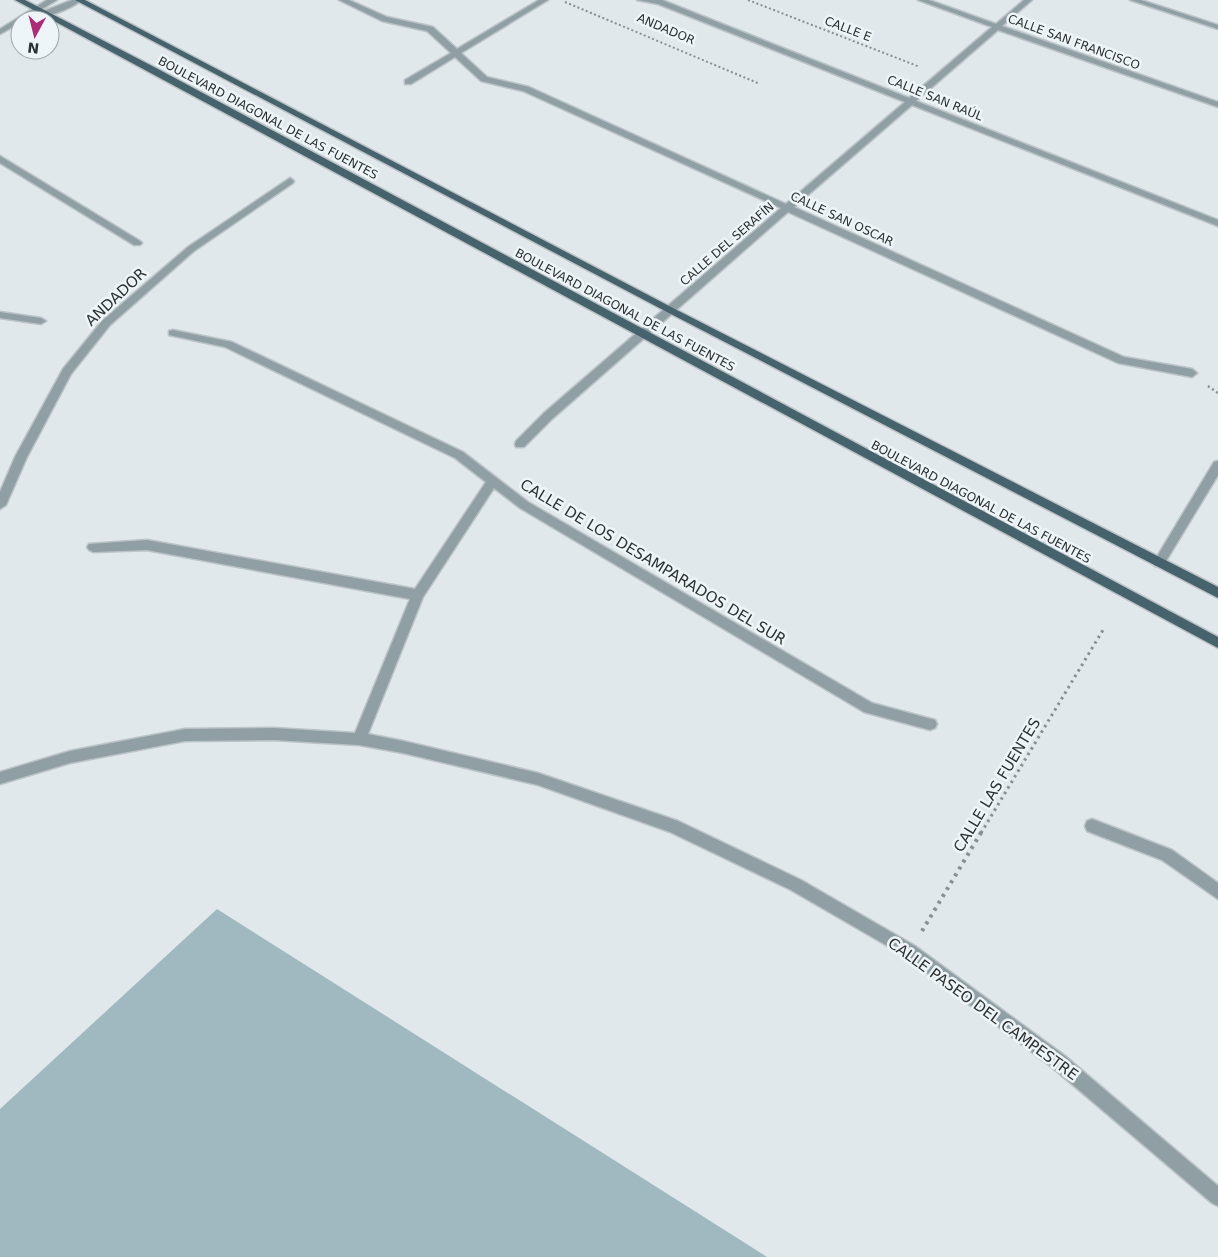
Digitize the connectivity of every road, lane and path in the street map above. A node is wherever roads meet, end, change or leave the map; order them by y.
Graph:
1 (19, 0) edge
2 (53, 0) edge
3 (79, 0) edge
4 (343, 0) edge
5 (544, 0) edge
6 (561, 0) edge
7 (641, 0) edge
8 (748, 0) edge
9 (922, 0) edge
10 (1028, 0) edge
11 (1134, 0) edge
12 (34, 8) junction
13 (32, 10) edge
14 (38, 10) edge
15 (55, 10) edge
16 (60, 21) edge
17 (998, 27) junction
18 (1218, 28) edge
19 (456, 53) junction
20 (941, 75) junction
21 (408, 82) dead end
22 (760, 84) dead end
23 (910, 102) junction
24 (1218, 106) edge
25 (0, 159) edge
26 (290, 181) dead end
27 (788, 208) junction
28 (1218, 223) edge
29 (137, 243) dead end
30 (670, 310) junction
31 (0, 315) edge
32 (41, 321) dead end
33 (173, 333) dead end
34 (642, 333) junction
35 (1192, 373) dead end
36 (520, 444) dead end
37 (1218, 465) edge
38 (492, 482) junction
39 (0, 505) edge
40 (93, 547) dead end
41 (1159, 563) junction
42 (1218, 594) edge
43 (418, 595) junction
44 (1103, 630) dead end
45 (1218, 643) edge
46 (930, 724) dead end
47 (359, 739) junction
48 (0, 778) edge
49 (1092, 826) dead end
50 (1218, 892) edge
51 (910, 951) junction
52 (1218, 1198) edge

1 - 12 main road, BOULEVARD DIAGONAL DE LAS FUENTES
2 - 12 street
3 - 15 street
3 - 30 main road, BOULEVARD DIAGONAL DE LAS FUENTES
4 - 19 street
5 - 19 street
6 - 22 path, ANDADOR
7 - 23 street, CALLE SAN RAÚL
8 - 20 path, CALLE E
9 - 17 street, CALLE SAN FRANCISCO
10 - 17 street, CALLE DEL SERAFÍN
11 - 18 street
12 - 13 street
12 - 14 main road, BOULEVARD DIAGONAL DE LAS FUENTES
16 - 34 main road, BOULEVARD DIAGONAL DE LAS FUENTES
17 - 20 street, CALLE DEL SERAFÍN
17 - 24 street, CALLE SAN FRANCISCO
19 - 21 street
19 - 27 street, CALLE SAN OSCAR
20 - 23 street, CALLE DEL SERAFÍN
23 - 27 street, CALLE DEL SERAFÍN
23 - 28 street, CALLE SAN RAÚL
25 - 29 street
26 - 39 street, ANDADOR
27 - 30 street, CALLE DEL SERAFÍN
27 - 35 street, CALLE SAN OSCAR
30 - 34 street, CALLE DEL SERAFÍN
30 - 41 main road, BOULEVARD DIAGONAL DE LAS FUENTES
31 - 32 street
33 - 38 street, CALLE DE LOS DESAMPARADOS DEL SUR
34 - 36 street, CALLE DEL SERAFÍN
34 - 45 main road, BOULEVARD DIAGONAL DE LAS FUENTES
37 - 41 street
38 - 43 street
38 - 46 street, CALLE DE LOS DESAMPARADOS DEL SUR
40 - 43 street
41 - 42 main road, BOULEVARD DIAGONAL DE LAS FUENTES
43 - 47 street
44 - 51 path, CALLE LAS FUENTES
47 - 48 street, CALLE PASEO DEL CAMPESTRE
47 - 51 street, CALLE PASEO DEL CAMPESTRE
49 - 50 street
51 - 52 street, CALLE PASEO DEL CAMPESTRE

